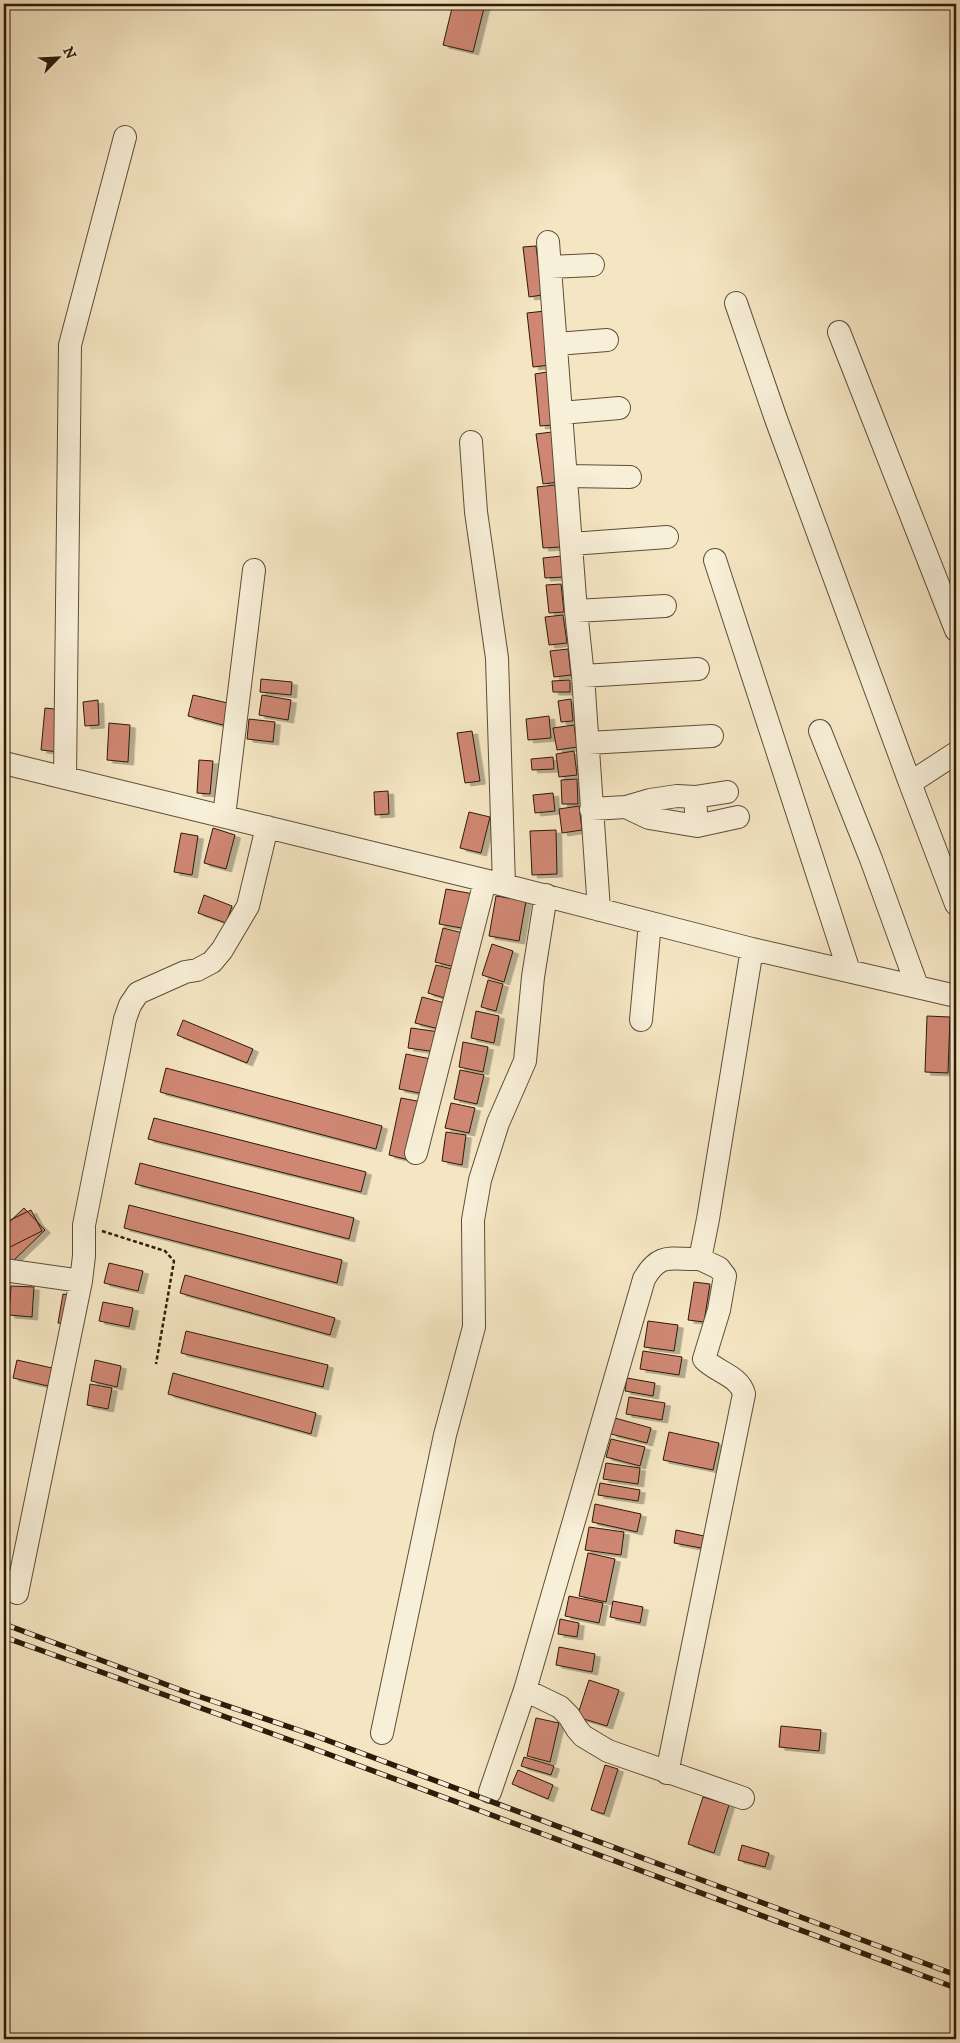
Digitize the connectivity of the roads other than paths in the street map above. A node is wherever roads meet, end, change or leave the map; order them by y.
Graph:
1 (125, 137) dead end
2 (548, 242) dead end
3 (594, 265) dead end
4 (550, 267) junction
5 (736, 303) dead end
6 (840, 332) dead end
7 (607, 340) dead end
8 (557, 344) junction
9 (618, 408) dead end
10 (560, 412) junction
11 (472, 442) dead end
12 (566, 476) junction
13 (630, 477) dead end
14 (667, 537) dead end
15 (571, 544) junction
16 (715, 560) dead end
17 (254, 570) dead end
18 (665, 606) dead end
19 (576, 611) junction
20 (956, 630) edge
21 (698, 669) dead end
22 (583, 676) junction
23 (820, 730) dead end
24 (712, 736) dead end
25 (588, 743) junction
26 (956, 754) edge
27 (4, 763) edge
28 (65, 778) junction
29 (910, 783) junction
30 (727, 792) dead end
31 (695, 797) junction
32 (626, 807) junction
33 (591, 809) junction
34 (224, 816) junction
35 (738, 817) dead end
36 (697, 826) junction
37 (266, 827) junction
38 (495, 883) junction
39 (546, 895) junction
40 (956, 904) edge
41 (599, 910) junction
42 (650, 923) junction
43 (752, 949) junction
44 (849, 971) junction
45 (916, 986) junction
46 (956, 996) edge
47 (641, 1020) dead end
48 (416, 1153) dead end
49 (700, 1259) junction
50 (4, 1270) edge
51 (81, 1281) junction
52 (17, 1593) dead end
53 (525, 1690) junction
54 (382, 1733) dead end
55 (667, 1773) junction
56 (490, 1792) dead end
57 (743, 1798) dead end

1 - 28 street
2 - 4 street
3 - 4 street
4 - 8 street
5 - 29 street
6 - 20 street
7 - 8 street
8 - 10 street
9 - 10 street
10 - 12 street
11 - 38 street
12 - 13 street
12 - 15 street
14 - 15 street
15 - 19 street
16 - 44 street
17 - 34 street
18 - 19 street
19 - 22 street
21 - 22 street
22 - 25 street
23 - 45 street
24 - 25 street
25 - 33 street
26 - 29 street
27 - 28 street
28 - 34 street
29 - 40 street
30 - 31 street
31 - 32 street
31 - 36 street
32 - 33 street
32 - 36 street
33 - 41 street
34 - 37 street
35 - 36 street
37 - 38 street
37 - 51 street
38 - 39 street
38 - 48 street
39 - 41 street
39 - 54 street
41 - 42 street
42 - 43 street
42 - 47 street
43 - 44 street
43 - 49 street
44 - 45 street
45 - 46 street
49 - 53 street
49 - 55 street
50 - 51 street
51 - 52 street
53 - 55 street
53 - 56 street
55 - 57 street

